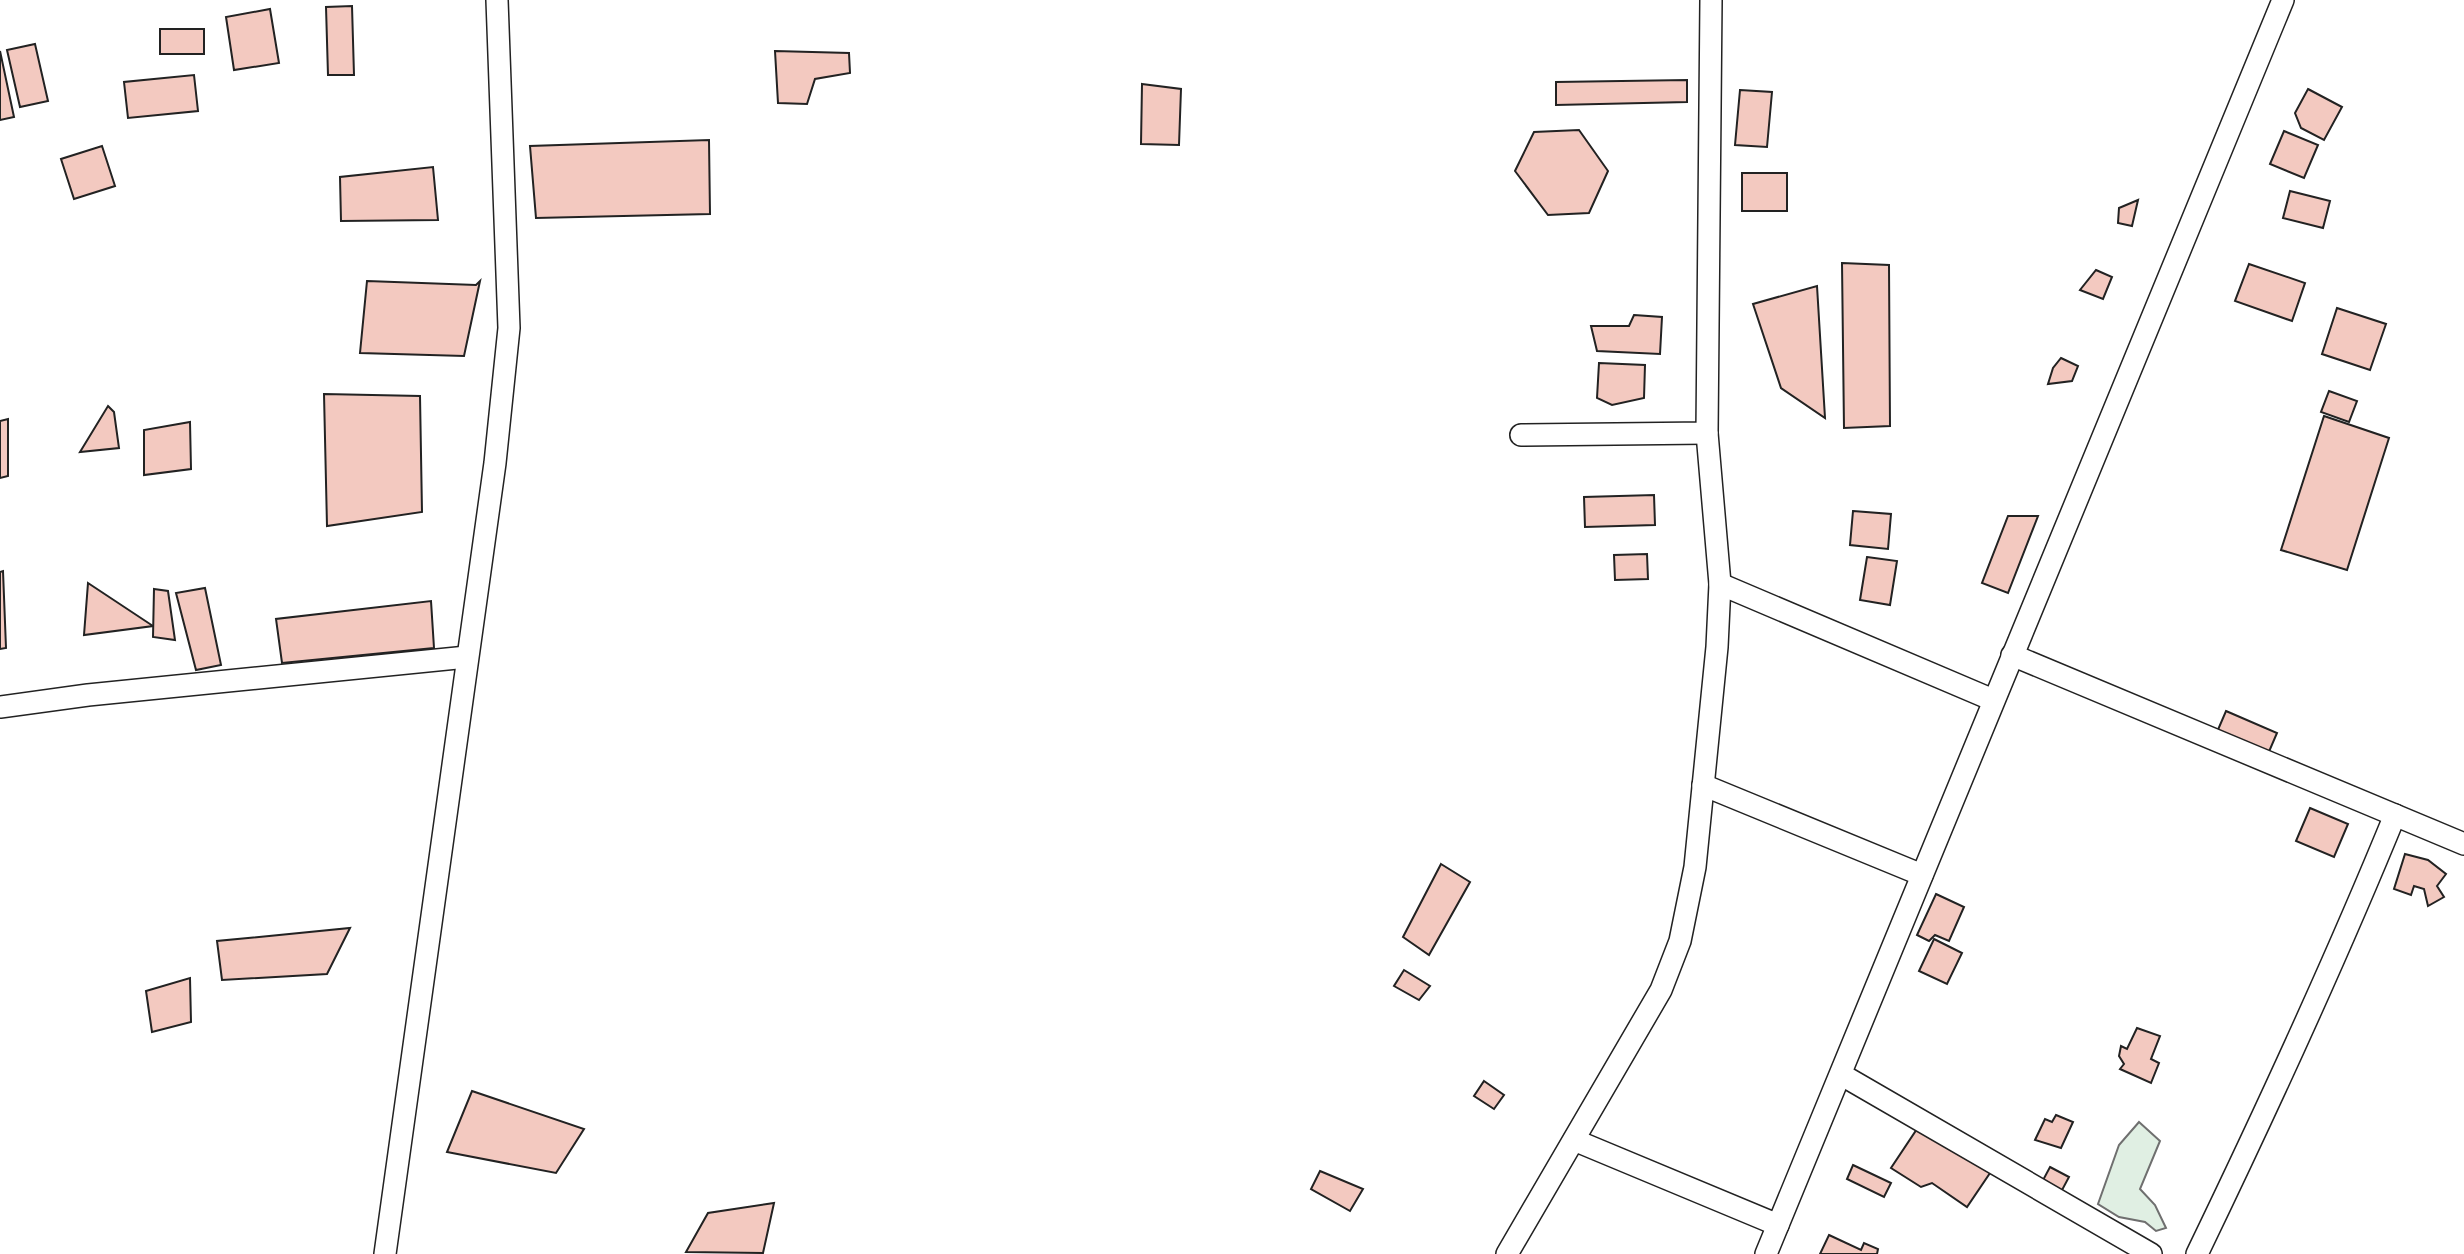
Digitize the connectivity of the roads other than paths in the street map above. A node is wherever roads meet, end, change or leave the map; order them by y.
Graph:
1 (497, 0) edge
2 (1712, 0) edge
3 (2283, 0) edge
4 (1707, 433) junction
5 (1521, 435) dead end
6 (1720, 584) junction
7 (2012, 655) junction
8 (467, 657) junction
9 (1993, 700) junction
10 (0, 707) edge
11 (1703, 785) junction
12 (2395, 815) junction
13 (2464, 844) edge
14 (1922, 875) junction
15 (1842, 1075) junction
16 (1574, 1140) junction
17 (1778, 1226) junction
18 (388, 1253) edge
19 (1507, 1254) edge
20 (1766, 1254) edge
21 (2151, 1254) edge
22 (2197, 1254) edge

1 - 8 street
2 - 4 street
3 - 7 street
4 - 5 street
4 - 6 street
6 - 9 street
6 - 11 street
7 - 9 street
7 - 12 street
8 - 10 street
8 - 18 street
9 - 14 street
11 - 14 street
11 - 16 street
12 - 13 street
12 - 22 street
14 - 15 street
15 - 17 street
15 - 21 street
16 - 17 street
16 - 19 street
17 - 20 street

